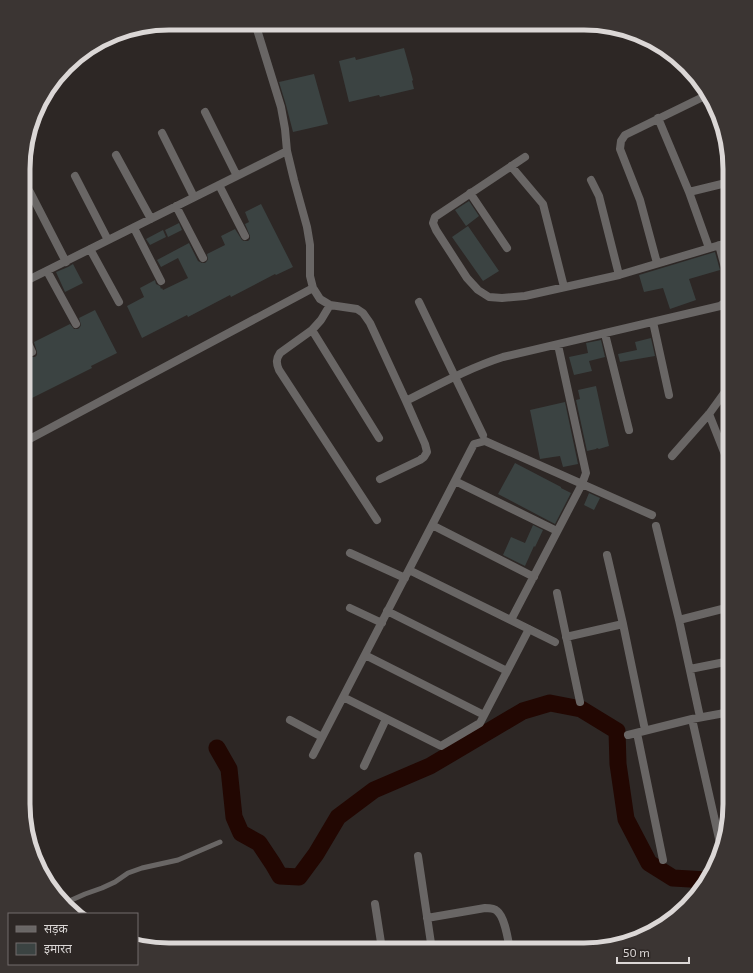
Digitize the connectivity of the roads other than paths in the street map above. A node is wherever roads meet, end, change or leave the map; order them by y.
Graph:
1 (257, 30) edge
2 (703, 97) edge
3 (205, 112) dead end
4 (658, 118) junction
5 (162, 134) dead end
6 (287, 151) junction
7 (116, 156) dead end
8 (525, 156) dead end
9 (510, 166) junction
10 (75, 176) dead end
11 (237, 176) junction
12 (591, 180) dead end
13 (723, 184) edge
14 (220, 185) junction
15 (30, 192) dead end
16 (689, 192) junction
17 (470, 193) junction
18 (194, 198) junction
19 (176, 206) junction
20 (150, 219) junction
21 (134, 228) junction
22 (246, 236) dead end
23 (108, 240) junction
24 (723, 244) edge
25 (719, 245) junction
26 (507, 248) dead end
27 (709, 248) junction
28 (90, 250) junction
29 (203, 258) dead end
30 (723, 260) edge
31 (66, 262) junction
32 (658, 263) junction
33 (47, 271) junction
34 (620, 275) junction
35 (30, 279) edge
36 (161, 281) dead end
37 (564, 287) junction
38 (313, 288) junction
39 (118, 302) dead end
40 (420, 302) dead end
41 (723, 304) edge
42 (330, 306) junction
43 (653, 322) junction
44 (76, 324) dead end
45 (312, 330) junction
46 (605, 334) junction
47 (558, 345) junction
48 (30, 348) edge
49 (32, 352) dead end
50 (455, 376) junction
51 (669, 395) dead end
52 (723, 395) edge
53 (406, 401) junction
54 (709, 414) junction
55 (629, 430) dead end
56 (483, 436) dead end
57 (379, 438) dead end
58 (30, 439) edge
59 (723, 449) edge
60 (672, 456) dead end
61 (380, 478) dead end
62 (455, 481) junction
63 (582, 484) junction
64 (652, 515) dead end
65 (377, 520) dead end
66 (432, 525) junction
67 (656, 526) dead end
68 (557, 531) junction
69 (350, 553) dead end
70 (608, 555) dead end
71 (409, 570) junction
72 (534, 577) junction
73 (404, 578) junction
74 (557, 593) dead end
75 (350, 608) dead end
76 (723, 609) edge
77 (387, 611) junction
78 (511, 620) junction
79 (679, 620) junction
80 (382, 622) junction
81 (623, 624) junction
82 (528, 629) junction
83 (566, 637) junction
84 (555, 642) dead end
85 (365, 654) junction
86 (723, 662) edge
87 (690, 669) junction
88 (507, 671) junction
89 (343, 697) junction
90 (580, 702) dead end
91 (723, 713) edge
92 (484, 715) junction
93 (696, 718) junction
94 (386, 719) junction
95 (290, 720) dead end
96 (641, 732) junction
97 (628, 735) dead end
98 (322, 737) junction
99 (313, 755) dead end
100 (364, 766) dead end
101 (719, 837) edge
102 (220, 842) dead end
103 (418, 856) dead end
104 (663, 860) dead end
105 (70, 901) edge
106 (375, 904) dead end
107 (427, 918) junction
108 (381, 943) edge
109 (431, 943) edge
110 (508, 943) edge

1 - 6 street
2 - 4 street
3 - 11 street
4 - 16 street
4 - 32 street
5 - 18 street
6 - 11 street
6 - 38 street
7 - 20 street
8 - 9 street
9 - 17 street
9 - 37 street
10 - 23 street
11 - 14 street
12 - 34 street
13 - 16 street
14 - 18 street
14 - 22 street
15 - 31 street
16 - 27 street
17 - 26 street
17 - 37 street
18 - 19 street
19 - 20 street
19 - 29 street
20 - 21 street
21 - 23 street
21 - 36 street
23 - 28 street
24 - 25 street
25 - 27 street
25 - 30 street
27 - 32 street
28 - 31 street
28 - 39 street
31 - 33 street
32 - 34 street
33 - 35 street
33 - 44 street
34 - 37 street
38 - 42 street
38 - 58 street
40 - 50 street
41 - 43 street
42 - 45 street
42 - 53 street
43 - 46 street
43 - 51 street
45 - 57 street
45 - 65 street
46 - 47 street
46 - 55 street
47 - 50 street
47 - 63 street
48 - 49 street
50 - 53 street
50 - 56 street
52 - 54 street
53 - 61 street
54 - 59 street
54 - 60 street
62 - 63 street
62 - 66 street
62 - 68 street
63 - 64 street
63 - 68 street
66 - 71 street
66 - 72 street
67 - 79 street
68 - 72 street
69 - 73 street
70 - 81 street
71 - 73 street
71 - 78 street
72 - 78 street
73 - 77 street
74 - 83 street
75 - 80 street
76 - 79 street
77 - 80 street
77 - 88 street
78 - 82 street
79 - 87 street
80 - 85 street
81 - 83 street
81 - 96 street
82 - 84 street
82 - 88 street
83 - 90 street
85 - 89 street
85 - 92 street
86 - 87 street
87 - 93 street
88 - 92 street
89 - 94 street
89 - 98 street
91 - 93 street
92 - 94 street
93 - 96 street
93 - 101 street
94 - 100 street
95 - 98 street
96 - 97 street
96 - 104 street
98 - 99 street
102 - 105 lane
103 - 107 street
106 - 108 street
107 - 109 street
107 - 110 street

